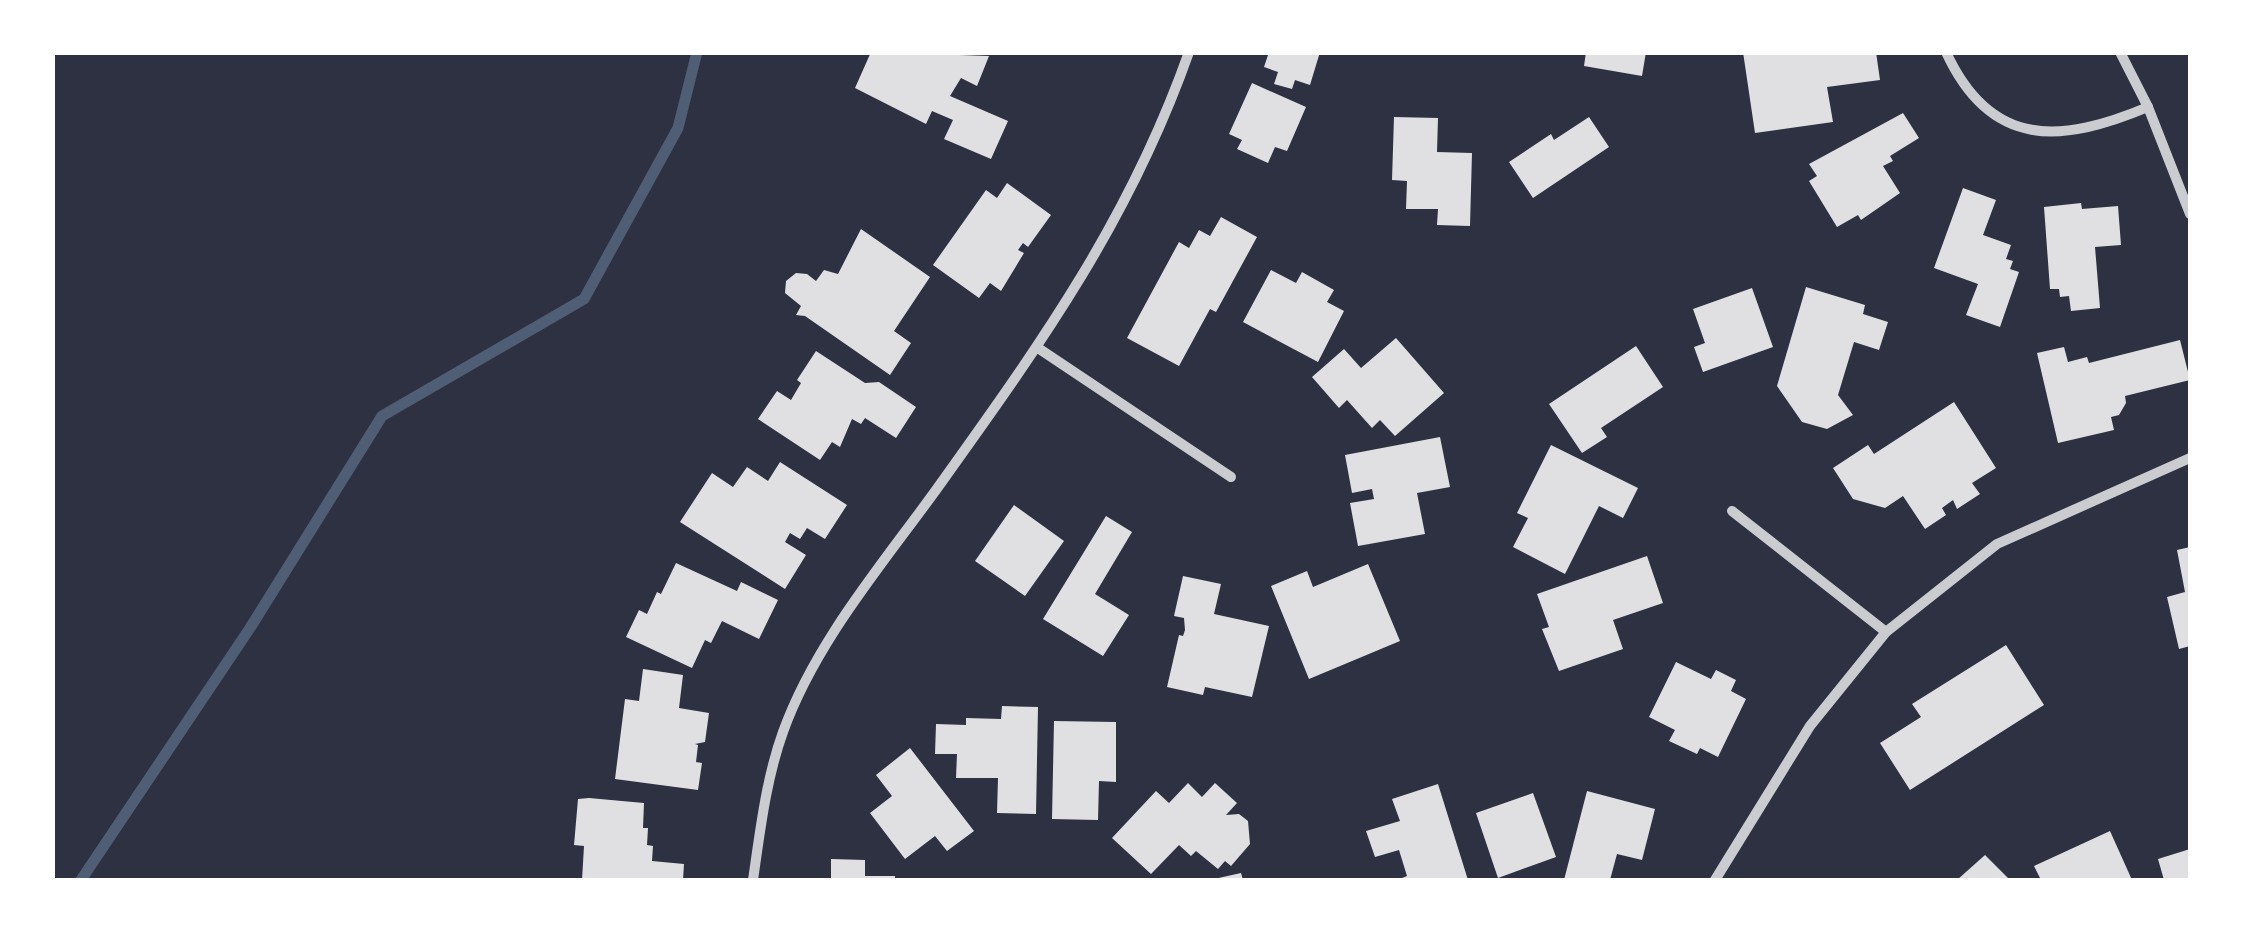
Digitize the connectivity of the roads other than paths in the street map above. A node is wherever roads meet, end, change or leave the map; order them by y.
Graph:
1 (1188, 52) edge
2 (1946, 52) edge
3 (2120, 52) edge
4 (2148, 107) junction
5 (2190, 214) edge
6 (1038, 348) junction
7 (2190, 458) edge
8 (1231, 476) dead end
9 (1732, 511) dead end
10 (1886, 632) junction
11 (753, 880) edge
12 (1715, 880) edge

1 - 6 street
2 - 4 street
3 - 4 street
4 - 5 street
6 - 8 street
6 - 11 street
7 - 10 street
9 - 10 street
10 - 12 street

